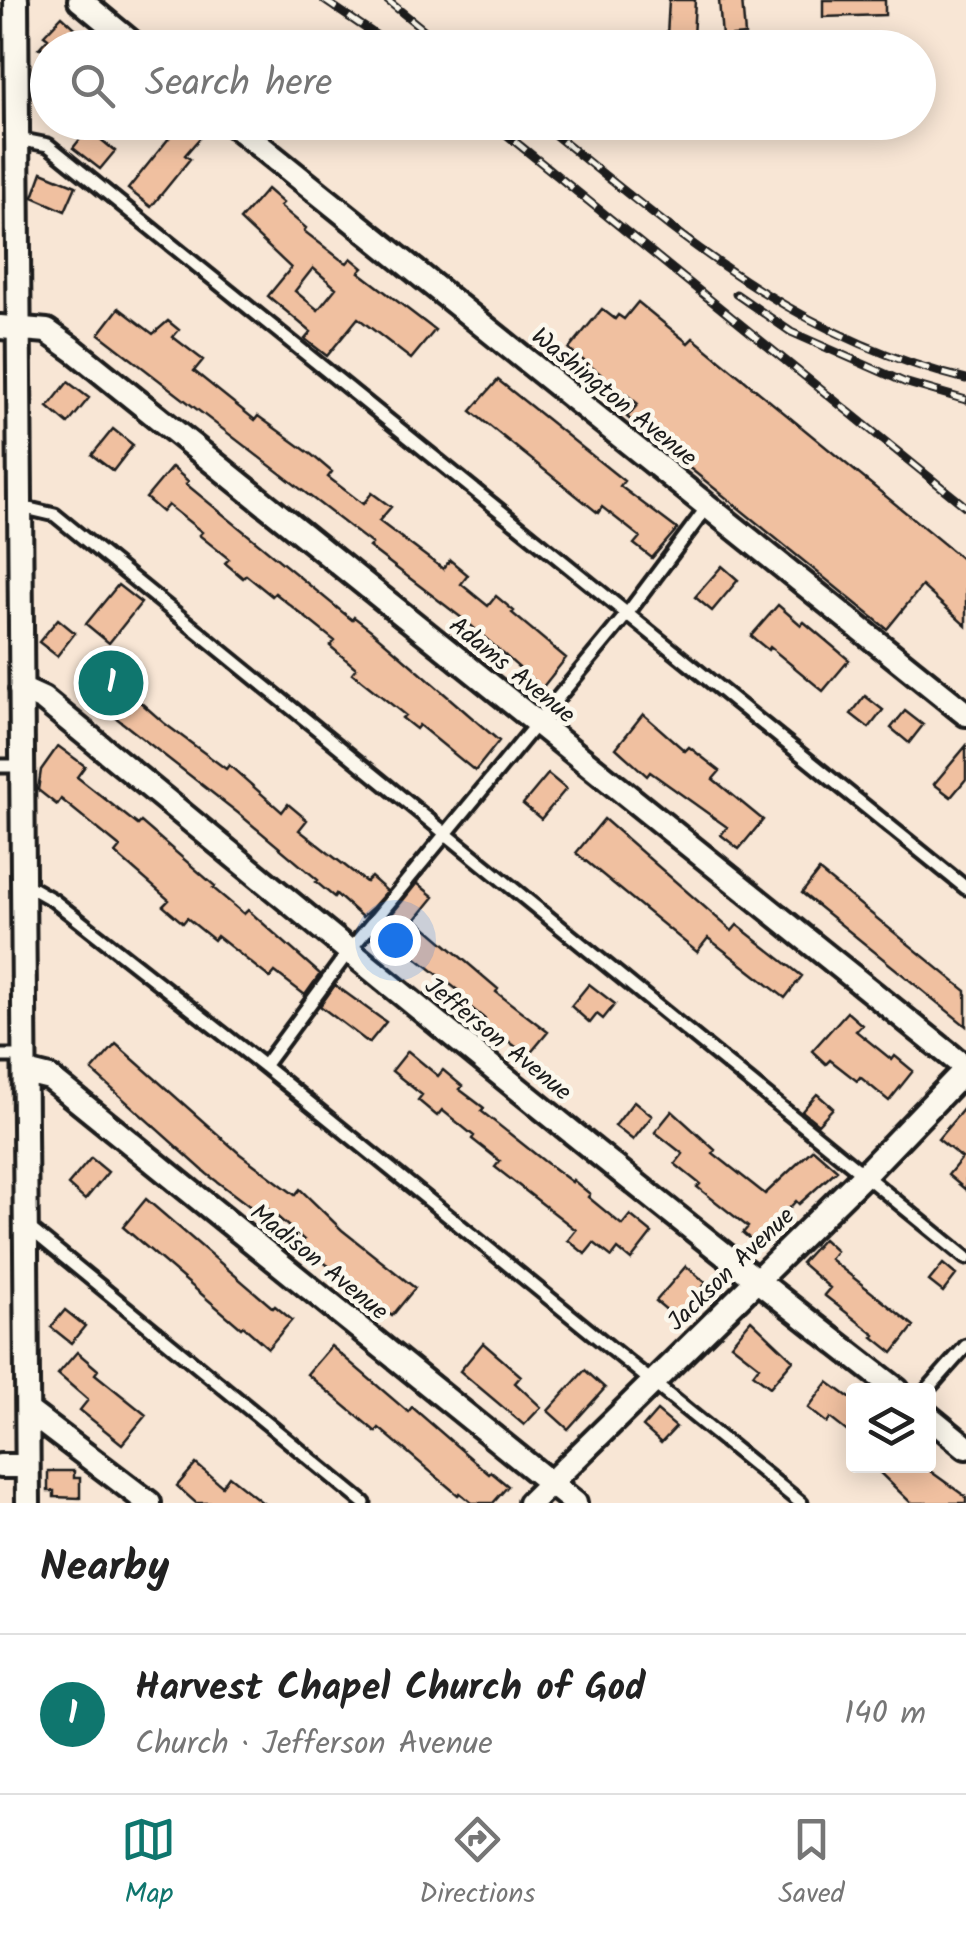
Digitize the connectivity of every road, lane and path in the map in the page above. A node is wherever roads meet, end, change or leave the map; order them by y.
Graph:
1 (16, 0) edge
2 (80, 0) edge
3 (116, 30) edge
4 (8, 46) edge
5 (18, 140) junction
6 (252, 140) edge
7 (9, 182) edge
8 (10, 327) edge
9 (10, 473) edge
10 (20, 506) junction
11 (708, 506) junction
12 (627, 614) junction
13 (11, 620) edge
14 (21, 689) junction
15 (966, 714) edge
16 (536, 722) junction
17 (11, 766) edge
18 (446, 835) junction
19 (23, 883) junction
20 (966, 888) edge
21 (11, 913) edge
22 (348, 951) junction
23 (0, 1056) edge
24 (25, 1064) junction
25 (264, 1066) junction
26 (966, 1068) edge
27 (864, 1175) junction
28 (0, 1206) edge
29 (24, 1215) junction
30 (966, 1258) edge
31 (756, 1281) junction
32 (966, 1346) edge
33 (652, 1382) junction
34 (888, 1383) edge
35 (933, 1383) edge
36 (28, 1412) junction
37 (936, 1423) edge
38 (966, 1447) edge
39 (0, 1466) edge
40 (27, 1466) junction
41 (550, 1482) junction
42 (28, 1503) edge
43 (149, 1503) edge
44 (364, 1503) edge
45 (530, 1503) edge
46 (575, 1503) edge
47 (800, 1503) edge

1 - 4 street
2 - 3 street
4 - 5 street
5 - 7 street
5 - 12 lane
6 - 11 street, Washington Avenue
7 - 8 street
8 - 9 street
8 - 16 street, Adams Avenue
9 - 10 street
10 - 13 street
10 - 18 lane
11 - 12 lane
11 - 15 street, Washington Avenue
12 - 16 lane
12 - 20 lane
13 - 14 street
14 - 17 street
14 - 22 street, Jefferson Avenue
16 - 18 lane
16 - 26 street, Adams Avenue
17 - 19 street
18 - 22 lane
18 - 27 lane
19 - 21 street
19 - 25 lane
21 - 24 street
22 - 25 lane
22 - 31 street, Jefferson Avenue
23 - 24 lane
24 - 29 street
24 - 41 street, Madison Avenue
25 - 33 lane
26 - 27 street, Jackson Avenue
27 - 30 lane
27 - 31 street, Jackson Avenue
28 - 29 street
29 - 36 street
29 - 44 lane
31 - 33 street, Jackson Avenue
31 - 34 street, Jefferson Avenue
32 - 35 lane
33 - 41 street, Jackson Avenue
33 - 47 lane
36 - 40 street
36 - 43 street
37 - 38 street
39 - 40 street
40 - 42 street
41 - 45 street, Jackson Avenue
41 - 46 street, Madison Avenue

